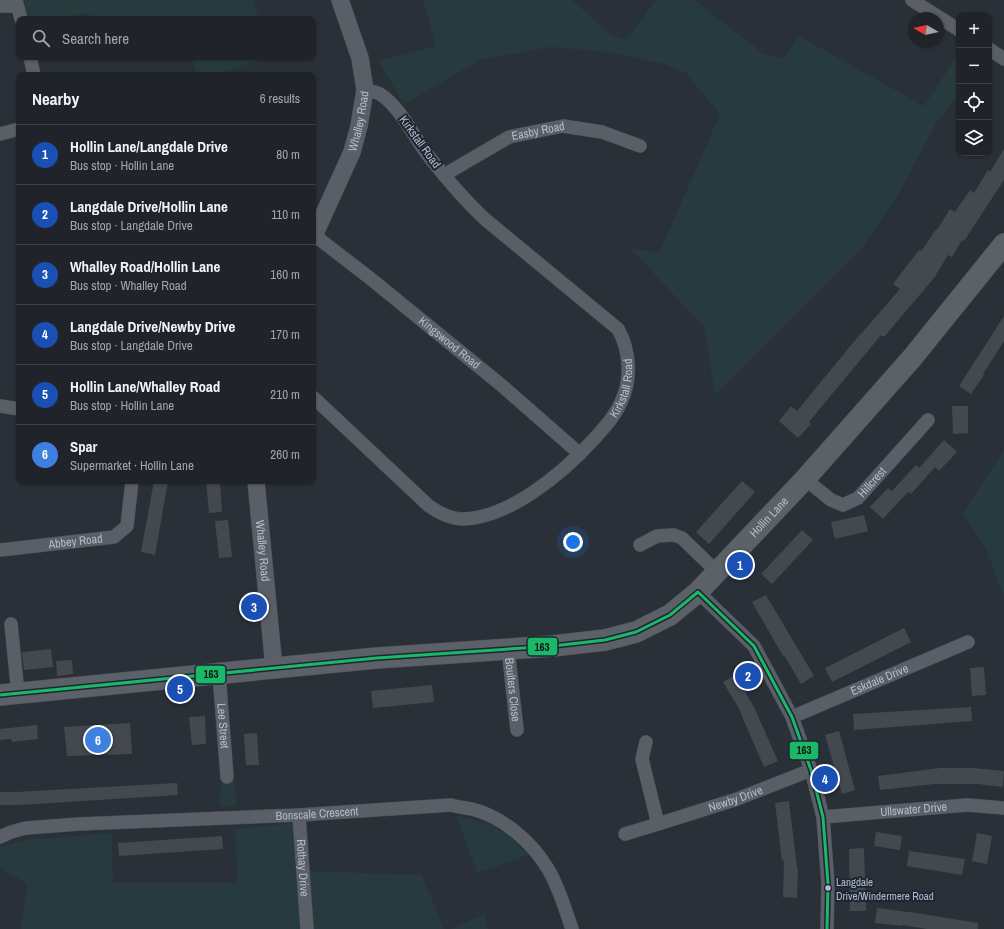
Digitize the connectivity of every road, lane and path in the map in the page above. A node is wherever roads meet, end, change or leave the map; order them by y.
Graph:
1 (340, 0) edge
2 (912, 0) edge
3 (17, 3) edge
4 (0, 6) edge
5 (20, 16) edge
6 (956, 28) edge
7 (992, 51) edge
8 (1004, 59) edge
9 (31, 60) edge
10 (33, 72) edge
11 (366, 90) junction
12 (16, 130) edge
13 (0, 134) edge
14 (640, 146) dead end
15 (444, 175) junction
16 (316, 230) edge
17 (316, 238) edge
18 (1004, 244) edge
19 (316, 400) edge
20 (0, 406) edge
21 (16, 409) edge
22 (928, 420) dead end
23 (580, 454) junction
24 (805, 479) junction
25 (132, 484) edge
26 (256, 484) edge
27 (640, 545) dead end
28 (0, 550) edge
29 (717, 572) junction
30 (698, 592) junction
31 (11, 624) dead end
32 (968, 642) dead end
33 (508, 649) junction
34 (274, 668) junction
35 (219, 674) junction
36 (9, 694) edge
37 (792, 717) junction
38 (517, 730) dead end
39 (646, 742) dead end
40 (811, 770) junction
41 (227, 777) dead end
42 (1004, 808) edge
43 (299, 815) junction
44 (823, 817) junction
45 (658, 824) junction
46 (625, 834) dead end
47 (0, 837) edge
48 (307, 925) edge
49 (572, 929) edge
50 (827, 929) edge

1 - 11 street, Whalley Road
2 - 6 street
3 - 4 street
3 - 5 street
7 - 8 street
9 - 10 street
11 - 15 street, Kirkstall Road
11 - 16 street, Whalley Road
12 - 13 street
14 - 15 street, Easby Road
15 - 23 street, Kirkstall Road
17 - 23 street, Kingswood Road
18 - 24 main road, Hollin Lane
19 - 23 street, Kirkstall Road
20 - 21 street
22 - 24 street, Hillcrest
24 - 29 main road, Hollin Lane
25 - 28 street, Abbey Road
26 - 34 street, Whalley Road
27 - 29 street
29 - 30 main road, Hollin Lane
30 - 33 main road, Hollin Lane
30 - 37 street
31 - 36 street
32 - 37 street, Eskdale Drive
33 - 34 main road, Hollin Lane
33 - 38 street, Boulters Close
34 - 35 main road, Hollin Lane
35 - 36 main road, Hollin Lane
35 - 41 street, Lee Street
37 - 40 street
39 - 45 street
40 - 44 street
40 - 45 street, Newby Drive
42 - 44 street, Ullswater Drive
43 - 47 street, Bonscale Crescent
43 - 48 street, Rothay Drive
43 - 49 street, Bonscale Crescent
44 - 50 street
45 - 46 street, Newby Drive

